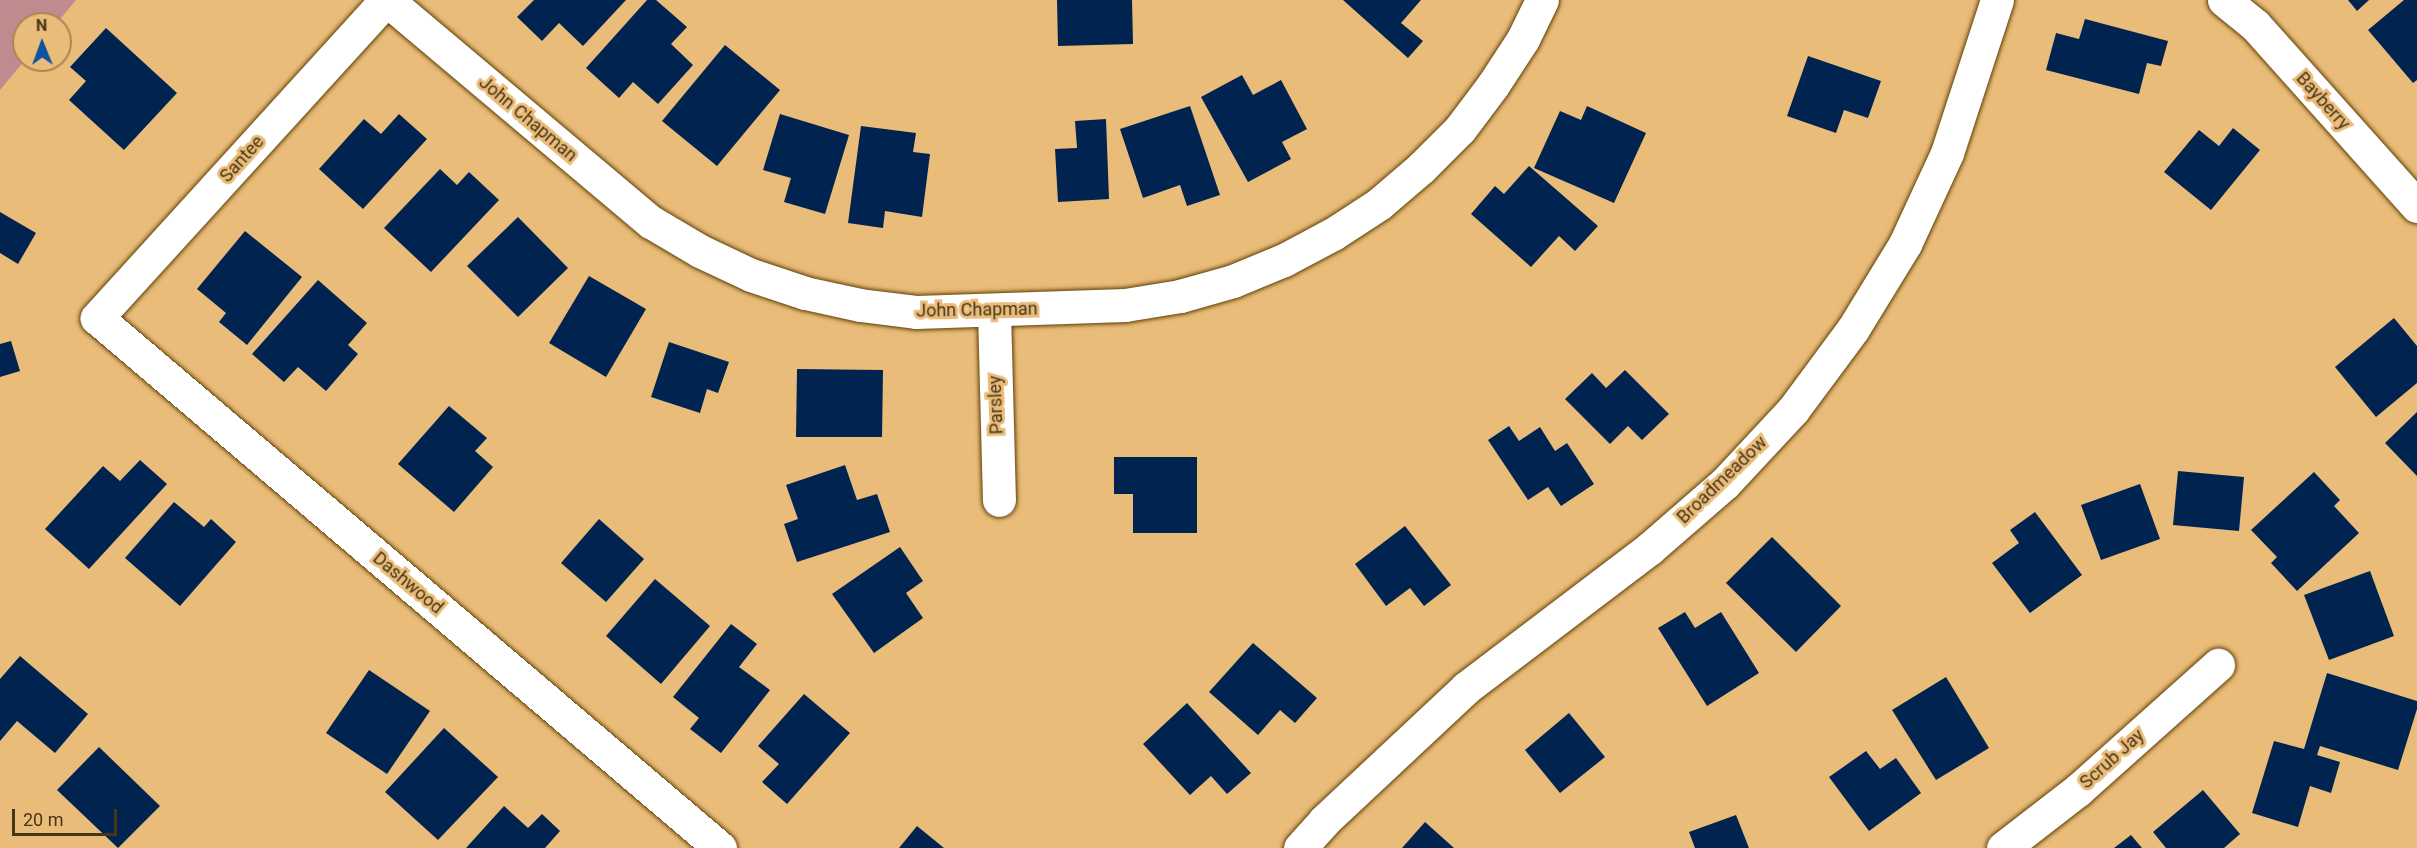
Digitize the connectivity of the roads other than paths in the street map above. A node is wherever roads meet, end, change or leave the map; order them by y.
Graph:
1 (387, 0) edge
2 (1542, 0) edge
3 (1997, 0) edge
4 (2224, 0) edge
5 (2417, 206) edge
6 (994, 311) junction
7 (97, 318) joint
8 (999, 500) dead end
9 (2218, 665) dead end
10 (720, 848) edge
11 (1299, 848) edge
12 (2003, 848) edge

1 - 6 street, John Chapman
1 - 7 street, Santee
2 - 6 street, John Chapman
3 - 11 street, Broadmeadow
4 - 5 street, Bayberry
6 - 8 street, Parsley
7 - 10 street, Dashwood
9 - 12 street, Scrub Jay

